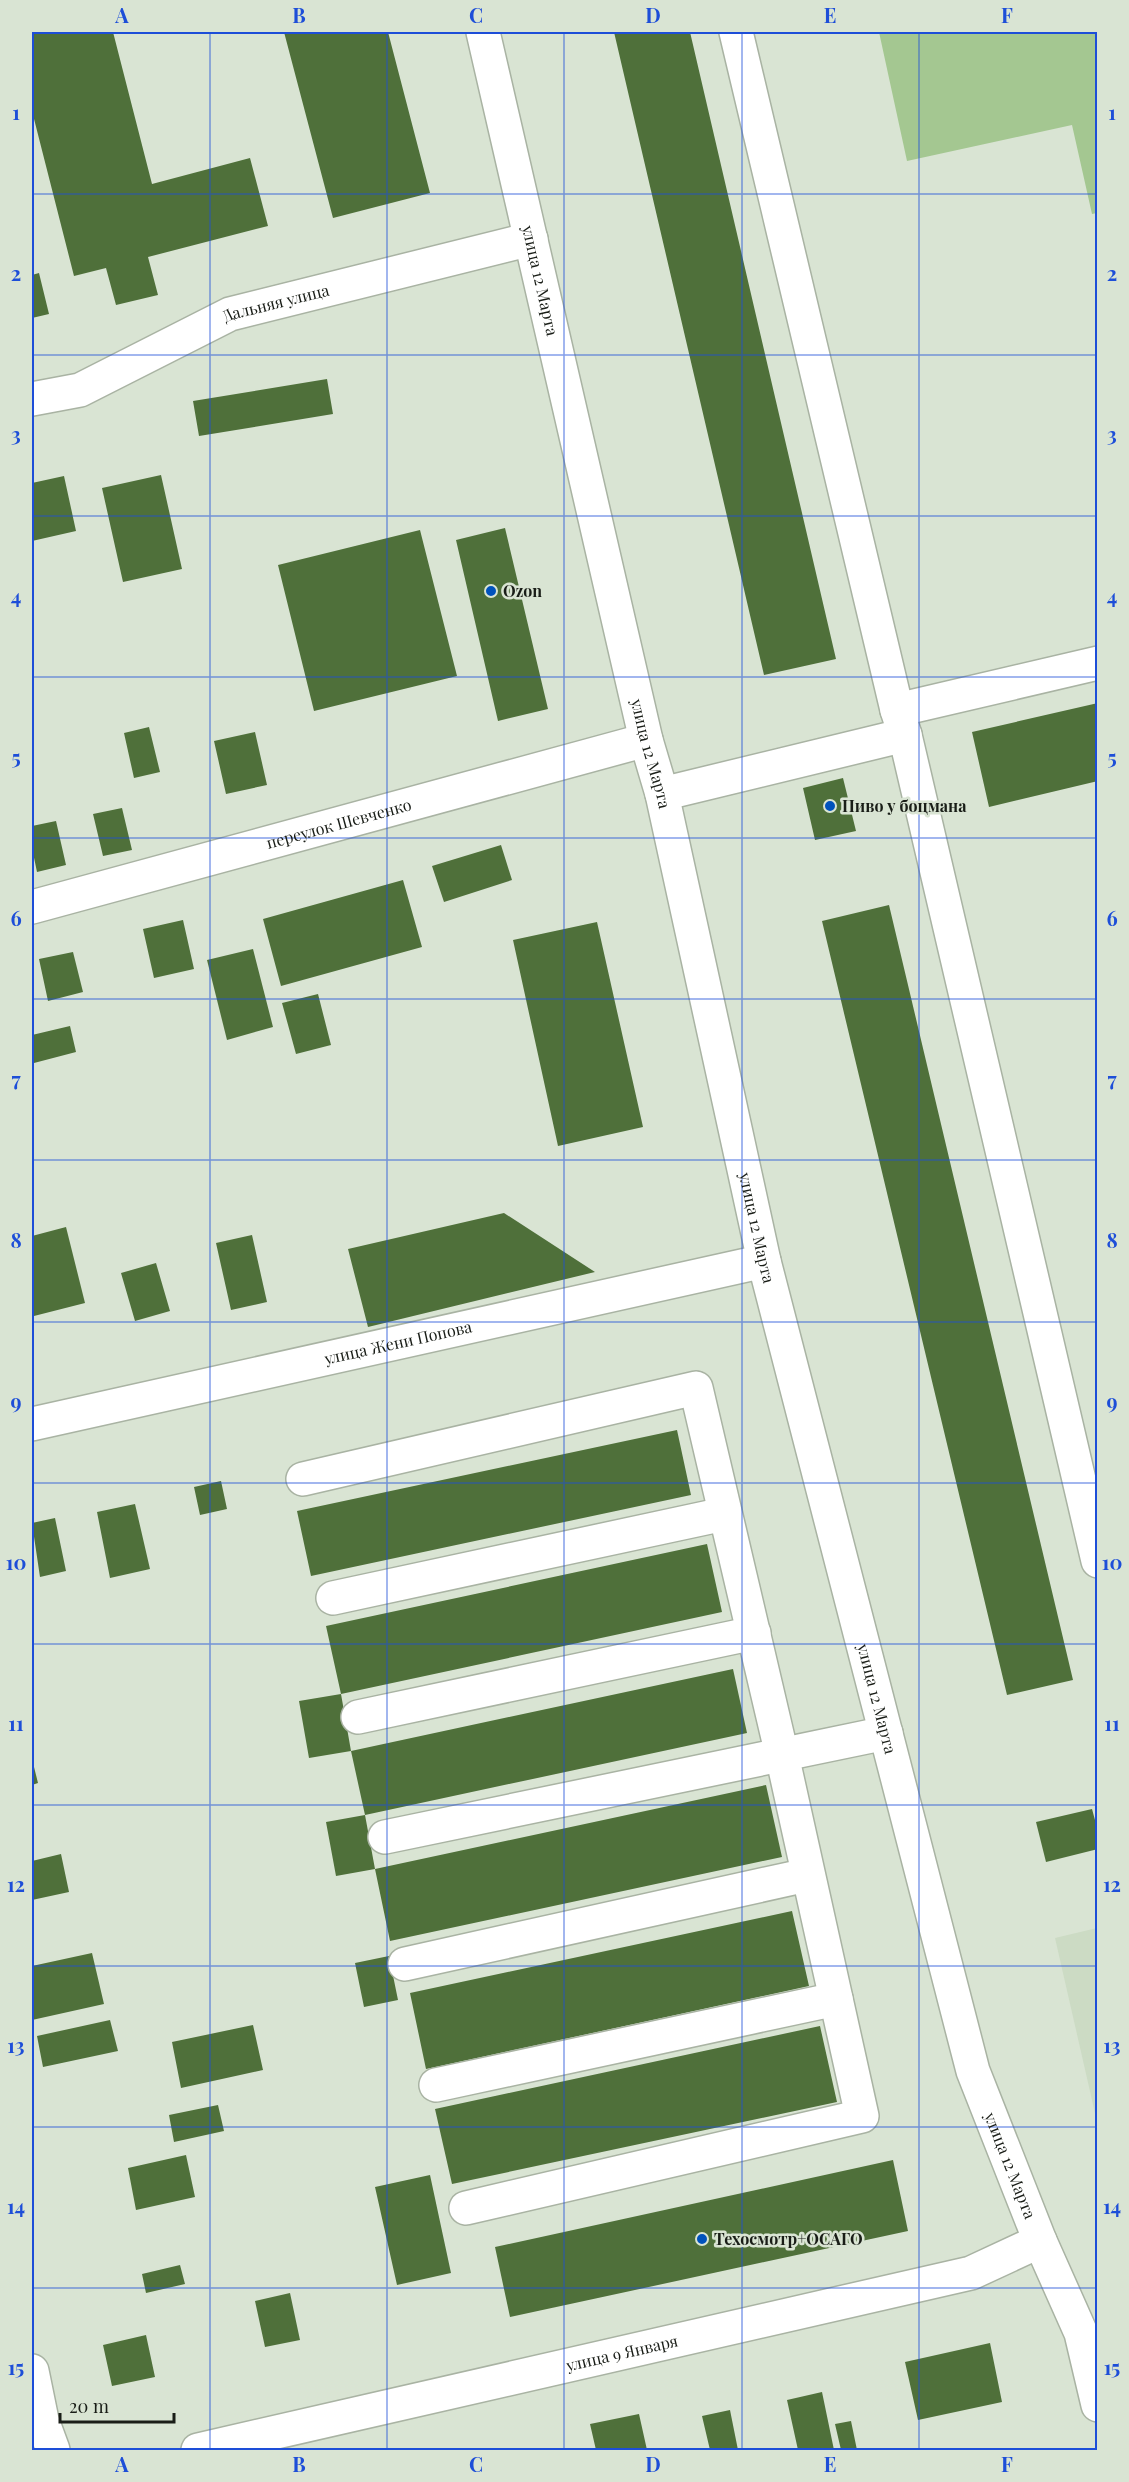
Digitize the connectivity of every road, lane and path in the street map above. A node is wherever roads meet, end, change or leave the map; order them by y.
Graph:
1 (483, 32) edge
2 (736, 32) edge
3 (531, 239) junction
4 (32, 399) edge
5 (1098, 663) edge
6 (901, 723) junction
7 (646, 740) junction
8 (662, 794) junction
9 (32, 907) edge
10 (764, 1261) junction
11 (32, 1424) edge
12 (303, 1479) dead end
13 (724, 1514) junction
14 (1098, 1562) edge
15 (333, 1598) dead end
16 (754, 1633) junction
17 (358, 1717) dead end
18 (886, 1733) junction
19 (782, 1755) junction
20 (385, 1837) dead end
21 (807, 1875) junction
22 (405, 1964) dead end
23 (836, 1999) junction
24 (436, 2085) dead end
25 (466, 2208) dead end
26 (1040, 2241) junction
27 (32, 2372) edge
28 (1098, 2405) edge
29 (53, 2451) edge
30 (198, 2451) edge

1 - 3 street, улица 12 Марта
2 - 6 street
3 - 4 street, Дальняя улица
3 - 7 street, улица 12 Марта
5 - 6 street
6 - 8 street
6 - 14 street
7 - 8 street, улица 12 Марта
7 - 9 street, переулок Шевченко
8 - 10 street, улица 12 Марта
10 - 11 street, улица Жени Попова
10 - 18 street, улица 12 Марта
12 - 13 street
13 - 15 street
13 - 16 street
16 - 17 street
16 - 19 street
18 - 19 street
18 - 26 street, улица 12 Марта
19 - 20 street
19 - 21 street
21 - 22 street
21 - 23 street
23 - 24 street
23 - 25 street
26 - 28 street, улица 12 Марта
26 - 30 street, улица 9 Января
27 - 29 street

